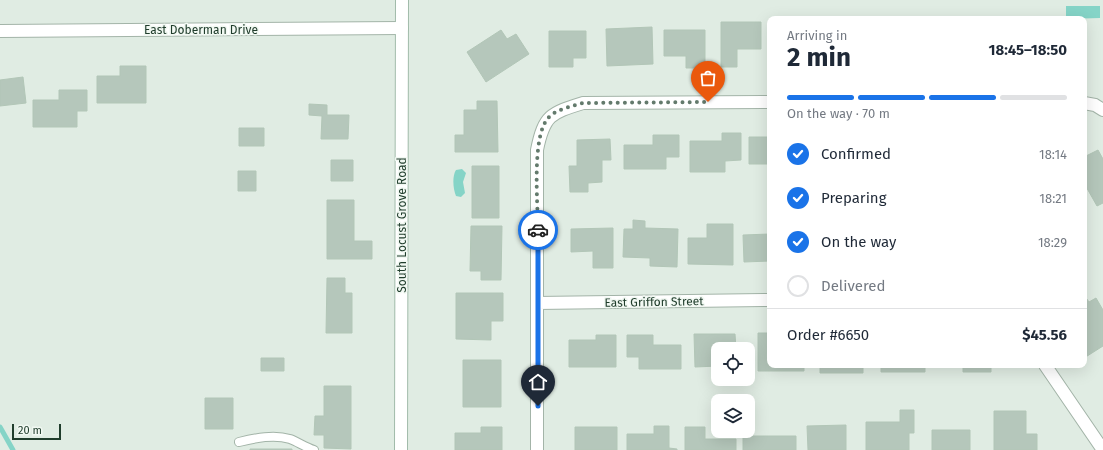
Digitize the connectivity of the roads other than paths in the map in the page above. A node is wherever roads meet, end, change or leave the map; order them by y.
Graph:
1 (402, 0) edge
2 (402, 28) junction
3 (0, 31) edge
4 (767, 102) edge
5 (1087, 104) edge
6 (1103, 110) edge
7 (767, 300) edge
8 (538, 303) junction
9 (1047, 368) edge
10 (239, 442) dead end
11 (314, 450) edge
12 (401, 450) edge
13 (538, 450) edge
14 (1103, 450) edge

1 - 2 street, South Locust Grove Road
2 - 3 street, East Doberman Drive
2 - 12 street, South Locust Grove Road
4 - 8 street
5 - 6 street
7 - 8 street, East Griffon Street
8 - 13 street
9 - 14 street
10 - 11 lane

